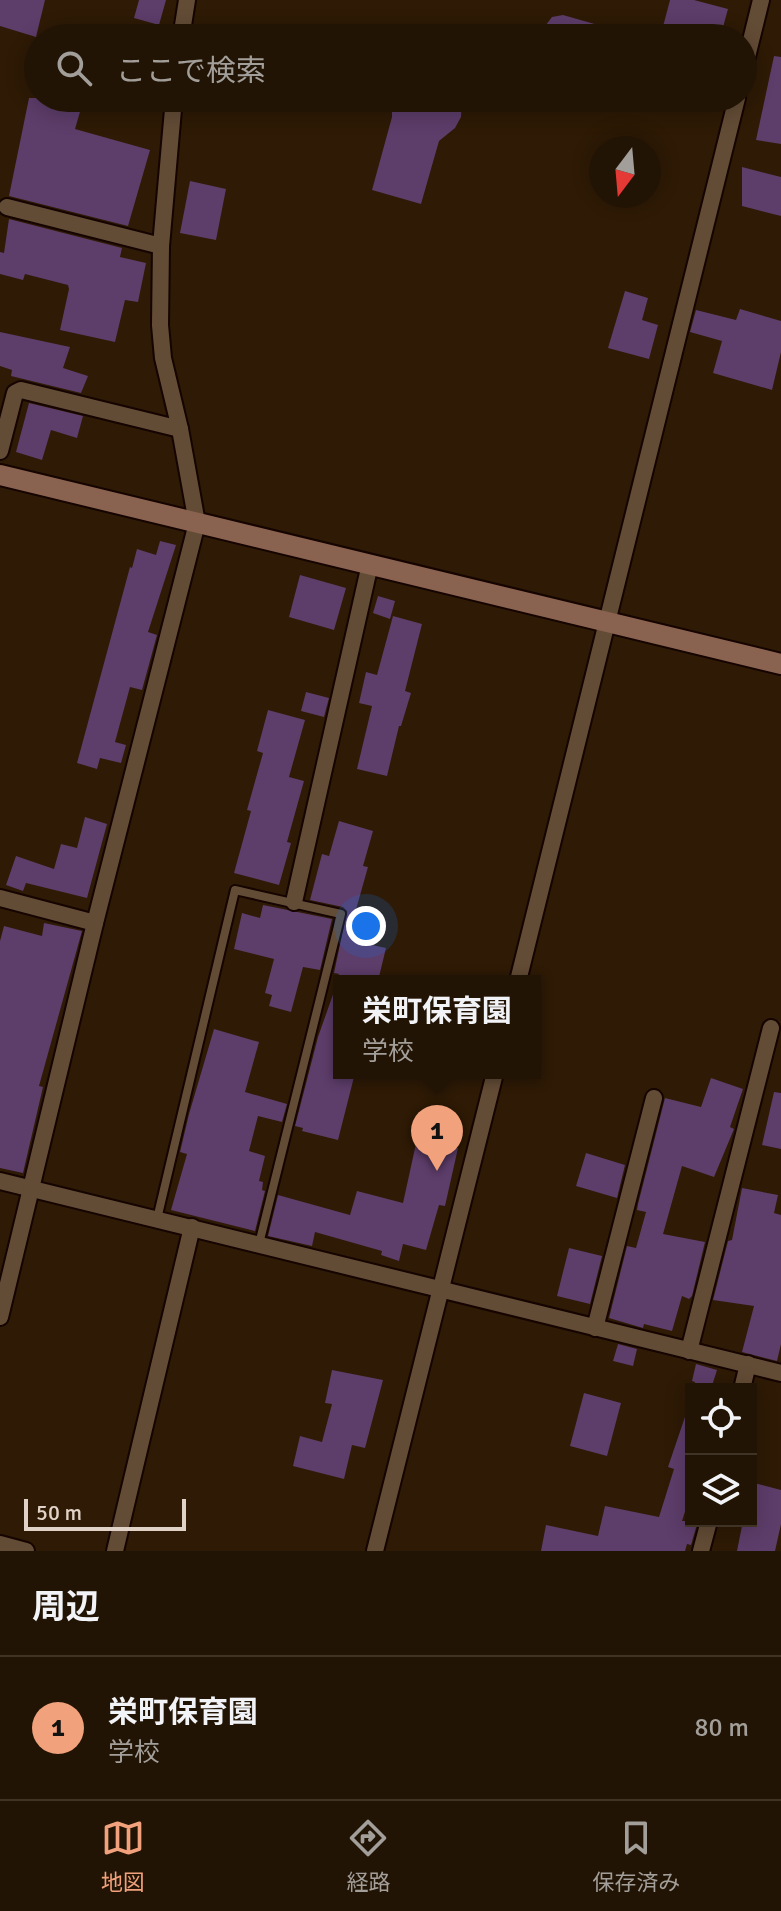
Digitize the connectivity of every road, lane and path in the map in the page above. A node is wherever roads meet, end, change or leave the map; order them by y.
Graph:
1 (187, 0) edge
2 (761, 0) edge
3 (183, 24) edge
4 (755, 24) edge
5 (173, 112) edge
6 (733, 112) edge
7 (7, 207) dead end
8 (161, 246) junction
9 (180, 429) junction
10 (0, 451) edge
11 (0, 475) edge
12 (197, 523) junction
13 (370, 564) junction
14 (606, 621) junction
15 (781, 664) edge
16 (0, 898) edge
17 (294, 902) junction
18 (95, 923) junction
19 (519, 975) edge
20 (771, 1028) dead end
21 (494, 1079) edge
22 (654, 1098) dead end
23 (0, 1181) edge
24 (32, 1189) junction
25 (157, 1219) junction
26 (192, 1227) junction
27 (259, 1245) junction
28 (441, 1291) junction
29 (0, 1317) edge
30 (595, 1328) junction
31 (689, 1351) junction
32 (748, 1364) junction
33 (781, 1373) edge
34 (743, 1383) edge
35 (707, 1527) edge
36 (0, 1544) edge
37 (26, 1551) edge
38 (115, 1551) edge
39 (375, 1551) edge
40 (701, 1551) edge

1 - 3 street
2 - 4 street
5 - 8 street
6 - 14 street
7 - 8 street
8 - 9 street
9 - 10 street
9 - 12 street
11 - 12 street
12 - 13 street
12 - 18 street
13 - 14 street
13 - 17 street
14 - 15 street
14 - 19 street
16 - 18 street
17 - 25 lane
17 - 27 lane
18 - 24 street
20 - 31 street
21 - 28 street
22 - 30 street
23 - 24 street
24 - 25 street
24 - 29 street
25 - 26 street
26 - 27 street
26 - 38 street
27 - 28 street
28 - 30 street
28 - 39 street
30 - 31 street
31 - 32 street
32 - 33 street
32 - 34 street
35 - 40 street
36 - 37 street

